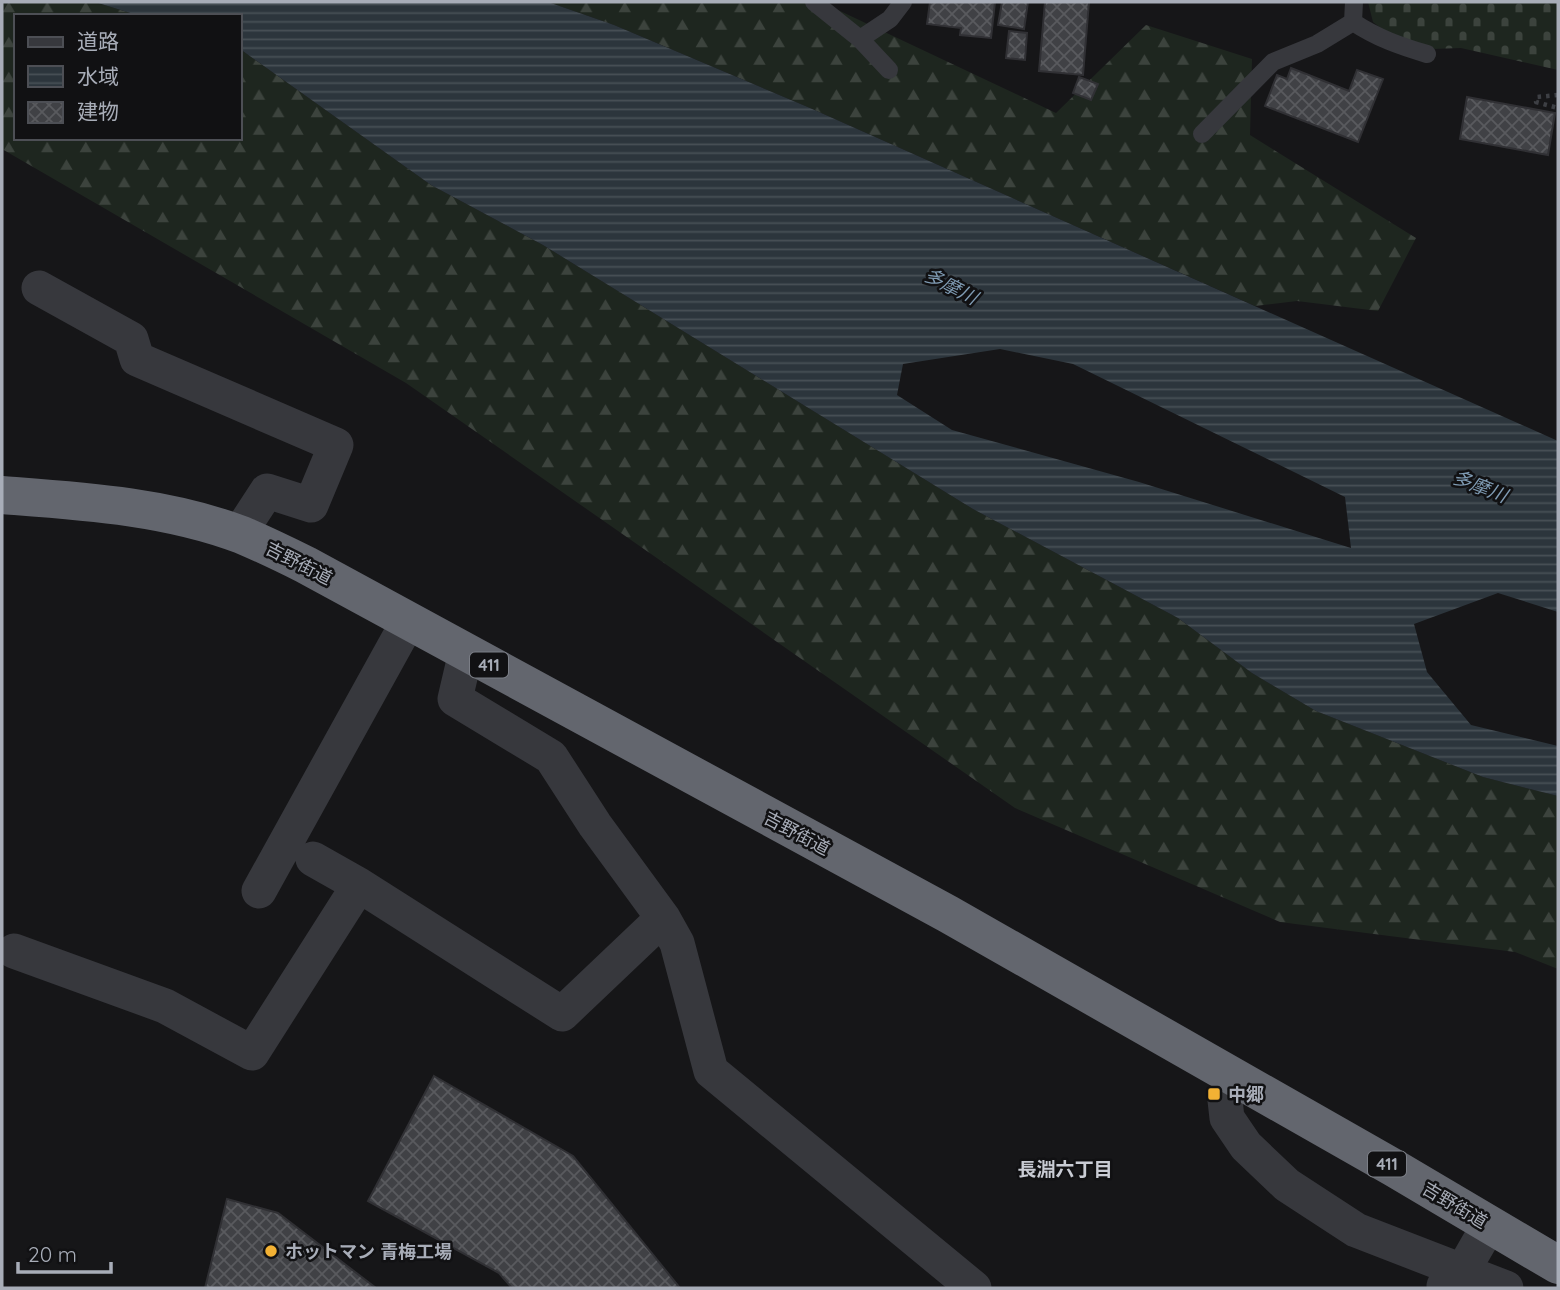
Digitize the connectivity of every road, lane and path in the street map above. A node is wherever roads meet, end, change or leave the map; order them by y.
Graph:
1 (814, 2) edge
2 (903, 2) edge
3 (1354, 2) edge
4 (1353, 22) junction
5 (860, 39) junction
6 (1427, 54) dead end
7 (889, 70) dead end
8 (1558, 95) edge
9 (1558, 108) edge
10 (1202, 134) dead end
11 (39, 288) dead end
12 (2, 495) edge
13 (239, 534) junction
14 (409, 621) junction
15 (466, 652) junction
16 (313, 859) dead end
17 (359, 885) junction
18 (259, 891) dead end
19 (663, 918) junction
20 (14, 951) dead end
21 (1237, 1079) junction
22 (1489, 1225) junction
23 (1558, 1265) edge
24 (1452, 1280) edge
25 (974, 1288) edge
26 (1506, 1288) edge

1 - 5 lane
2 - 5 lane
3 - 4 lane
4 - 6 lane
4 - 10 lane
5 - 7 lane
8 - 9 path
11 - 13 street
12 - 13 highway, 吉野街道 / 411
13 - 14 highway, 吉野街道 / 411
14 - 15 highway, 吉野街道 / 411
14 - 18 street
15 - 19 street
15 - 21 highway, 吉野街道 / 411
16 - 17 street
17 - 19 street
17 - 20 street
19 - 25 street
21 - 22 highway, 吉野街道 / 411
21 - 24 street
22 - 23 highway, 吉野街道 / 411
22 - 24 street
24 - 26 street

